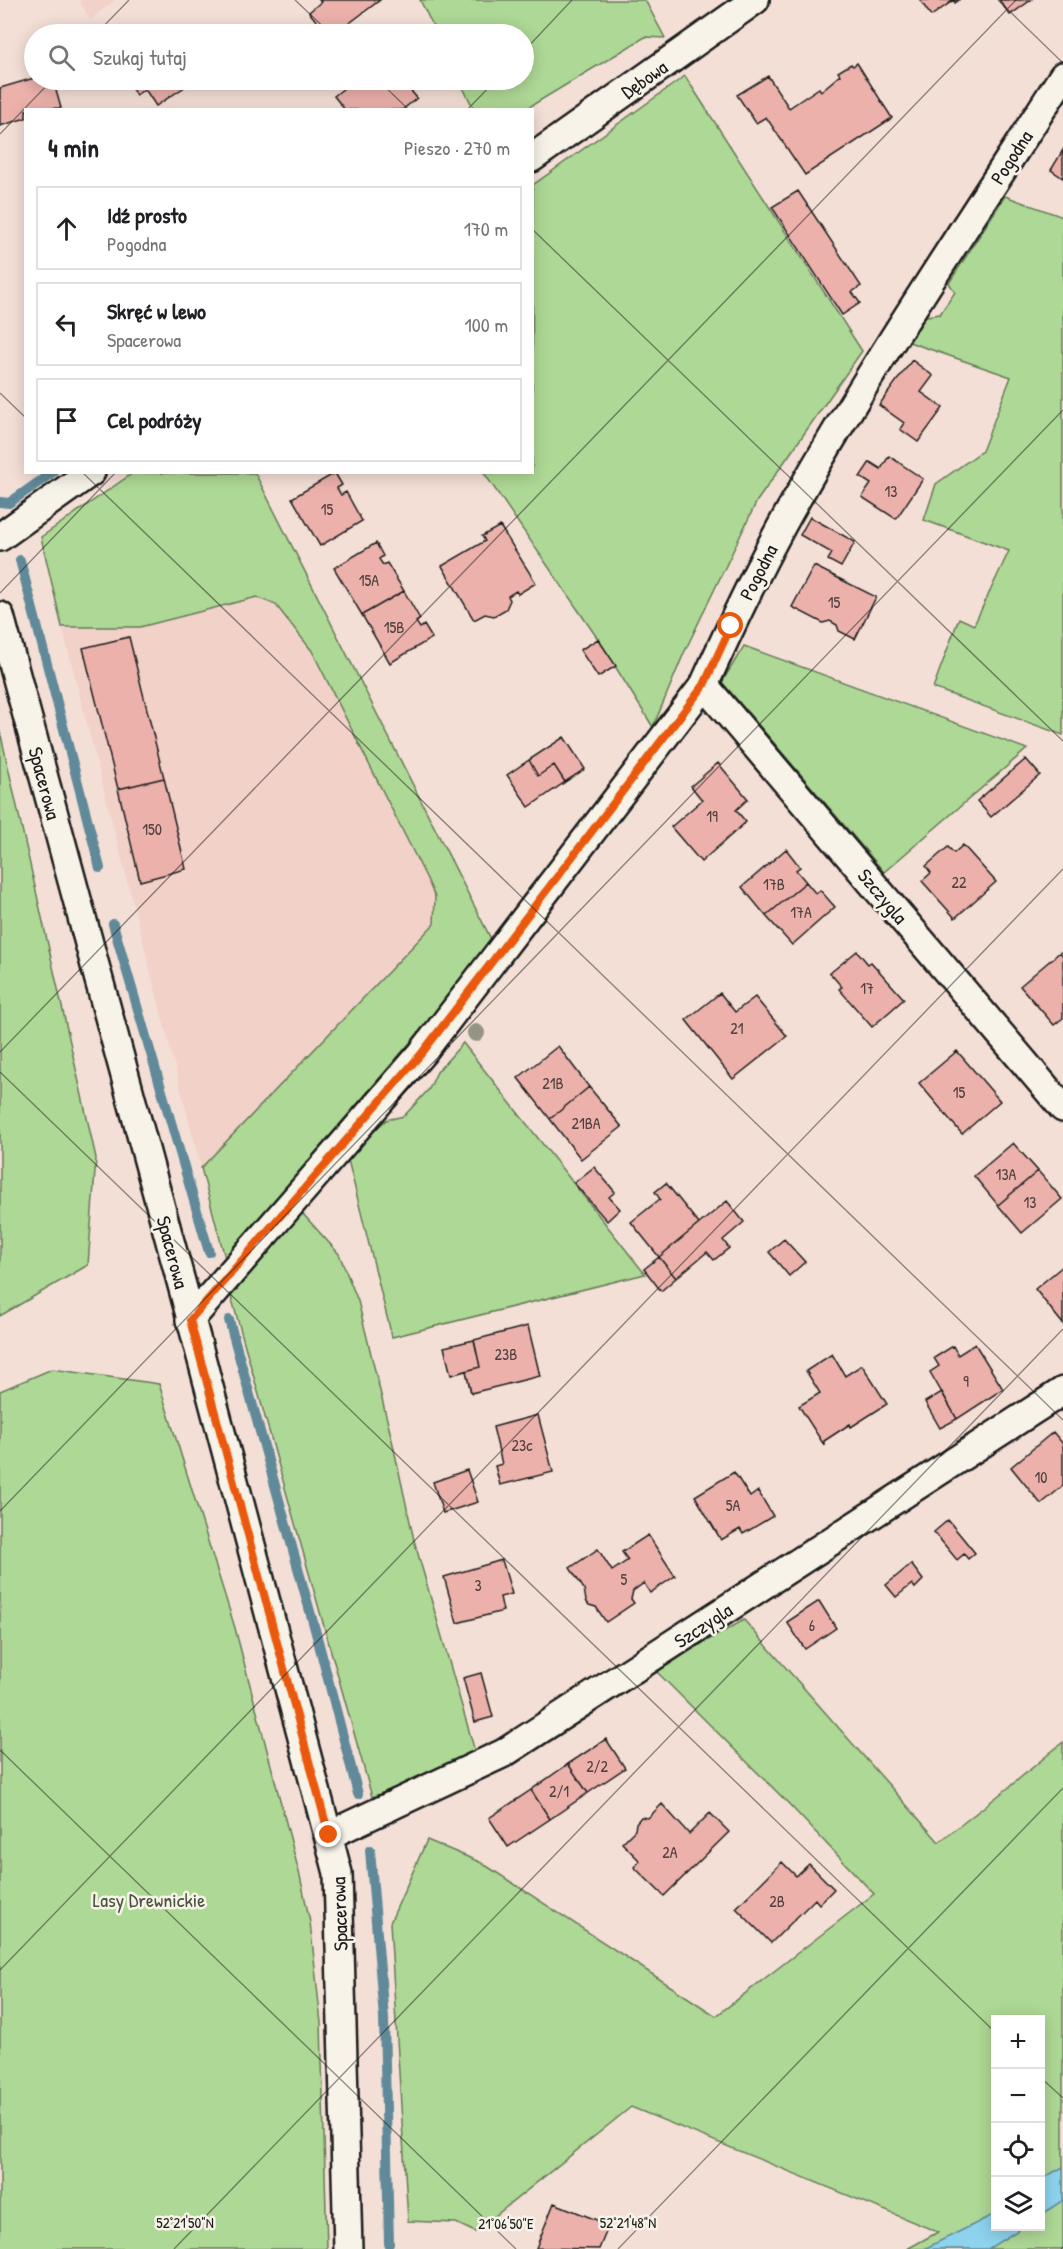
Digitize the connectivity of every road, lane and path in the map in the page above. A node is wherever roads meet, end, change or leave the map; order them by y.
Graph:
1 (755, 0) edge
2 (1063, 76) edge
3 (534, 157) edge
4 (88, 474) edge
5 (0, 537) edge
6 (0, 616) edge
7 (704, 685) junction
8 (1063, 1108) edge
9 (190, 1320) junction
10 (1063, 1391) edge
11 (329, 1835) junction
12 (348, 2249) edge

1 - 3 street, Dębowa
2 - 7 street, Pogodna
4 - 5 street
6 - 9 street, Spacerowa
7 - 8 street, Szczygla
7 - 9 street, Pogodna
9 - 11 street, Spacerowa
10 - 11 street, Szczygla
11 - 12 street, Spacerowa

